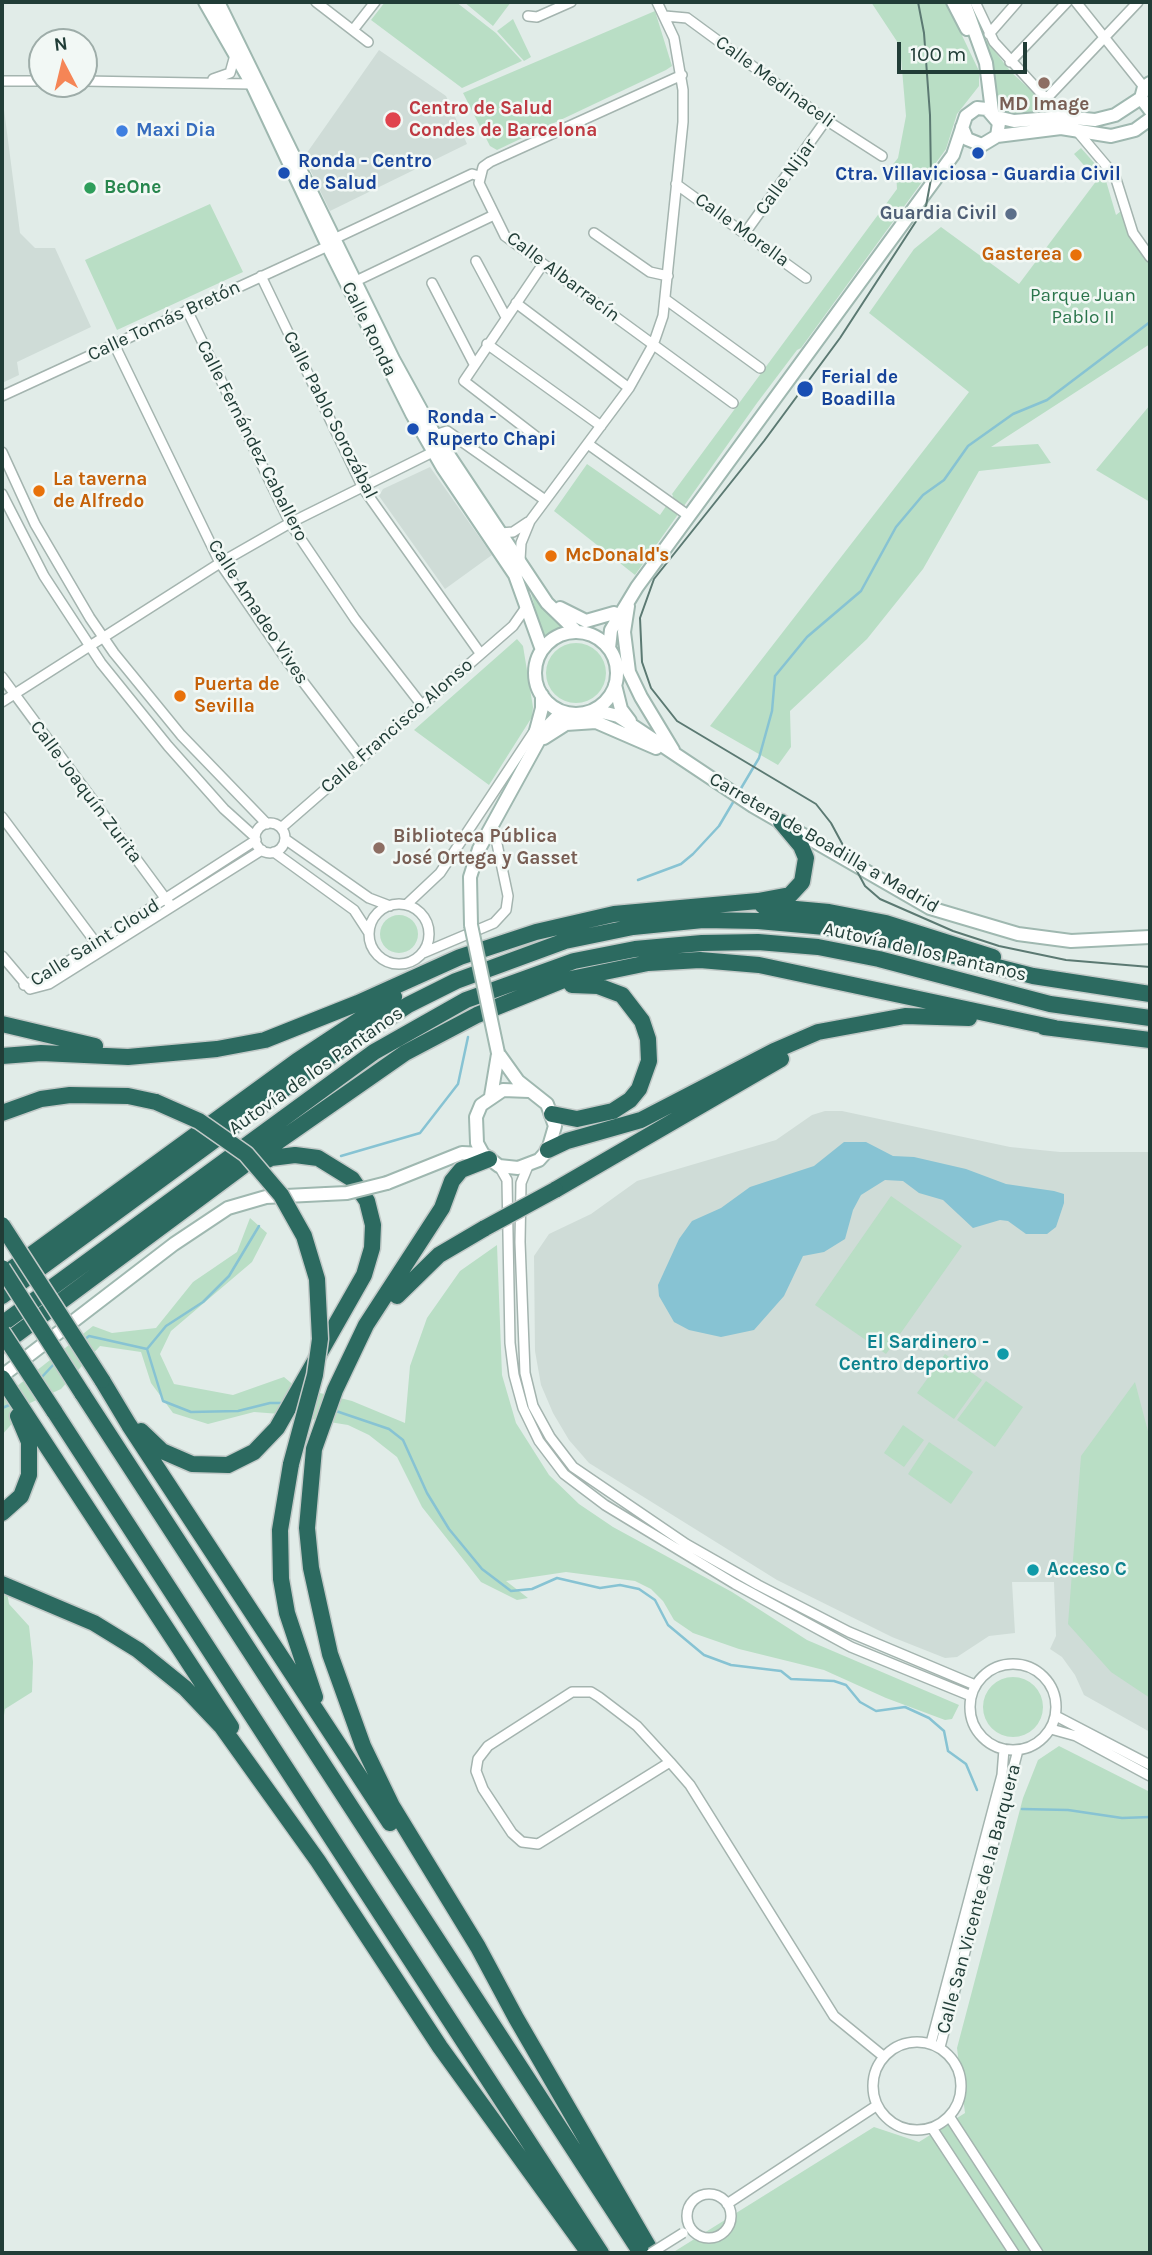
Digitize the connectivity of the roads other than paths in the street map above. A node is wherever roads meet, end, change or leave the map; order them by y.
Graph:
1 (205, 2) edge
2 (218, 2) edge
3 (316, 2) edge
4 (375, 2) edge
5 (571, 2) edge
6 (657, 2) edge
7 (953, 2) edge
8 (964, 2) edge
9 (975, 2) edge
10 (1017, 2) edge
11 (1067, 2) edge
12 (1076, 2) edge
13 (1138, 2) edge
14 (528, 16) dead end
15 (666, 16) junction
16 (353, 30) junction
17 (989, 34) junction
18 (1105, 38) junction
19 (368, 42) dead end
20 (235, 54) junction
21 (1010, 62) junction
22 (986, 63) junction
23 (681, 75) junction
24 (2, 81) edge
25 (28, 81) edge
26 (98, 81) edge
27 (204, 81) junction
28 (252, 84) junction
29 (989, 84) junction
30 (1145, 89) edge
31 (1047, 98) junction
32 (977, 108) junction
33 (1150, 110) edge
34 (994, 114) junction
35 (1063, 117) junction
36 (1150, 119) edge
37 (826, 120) junction
38 (962, 127) junction
39 (1076, 130) junction
40 (1101, 135) junction
41 (997, 136) junction
42 (977, 145) junction
43 (1098, 154) junction
44 (953, 155) junction
45 (882, 156) dead end
46 (479, 176) junction
47 (676, 184) junction
48 (313, 204) junction
49 (494, 215) junction
50 (594, 233) dead end
51 (745, 233) junction
52 (332, 242) junction
53 (1150, 257) edge
54 (476, 261) dead end
55 (543, 264) junction
56 (261, 275) junction
57 (668, 276) junction
58 (806, 278) dead end
59 (356, 281) junction
60 (432, 283) dead end
61 (665, 299) junction
62 (516, 303) junction
63 (187, 310) junction
64 (506, 317) junction
65 (114, 344) junction
66 (487, 344) junction
67 (653, 345) junction
68 (474, 363) junction
69 (760, 368) dead end
70 (629, 388) junction
71 (2, 396) edge
72 (733, 403) dead end
73 (601, 426) junction
74 (435, 435) junction
75 (538, 438) dead end
76 (588, 444) junction
77 (2, 452) edge
78 (433, 452) junction
79 (363, 488) junction
80 (2, 494) edge
81 (545, 500) junction
82 (690, 516) junction
83 (530, 521) junction
84 (290, 523) junction
85 (519, 529) junction
86 (500, 533) junction
87 (517, 555) junction
88 (220, 563) junction
89 (539, 590) junction
90 (629, 598) junction
91 (527, 606) junction
92 (614, 613) junction
93 (533, 624) junction
94 (513, 626) junction
95 (583, 633) junction
96 (103, 636) junction
97 (88, 645) junction
98 (609, 649) junction
99 (542, 650) junction
100 (480, 653) junction
101 (2, 677) edge
102 (615, 685) junction
103 (13, 695) junction
104 (542, 695) junction
105 (2, 702) edge
106 (421, 705) junction
107 (594, 710) junction
108 (568, 713) junction
109 (538, 726) junction
110 (635, 726) junction
111 (539, 742) junction
112 (361, 758) junction
113 (678, 759) junction
114 (527, 761) junction
115 (2, 817) edge
116 (781, 822) junction
117 (493, 823) junction
118 (267, 824) junction
119 (281, 828) junction
120 (256, 839) junction
121 (285, 839) junction
122 (262, 850) junction
123 (274, 852) junction
124 (168, 902) junction
125 (713, 903) junction
126 (390, 905) junction
127 (406, 905) junction
128 (369, 933) junction
129 (1150, 937) edge
130 (99, 947) junction
131 (486, 949) junction
132 (422, 953) junction
133 (2, 956) edge
134 (1033, 976) junction
135 (542, 990) junction
136 (1150, 994) edge
137 (1150, 1018) edge
138 (870, 1021) junction
139 (2, 1024) edge
140 (1055, 1028) junction
141 (1150, 1040) edge
142 (174, 1053) junction
143 (498, 1054) junction
144 (2, 1056) edge
145 (529, 1091) junction
146 (491, 1096) junction
147 (2, 1112) edge
148 (552, 1114) junction
149 (474, 1130) junction
150 (548, 1150) junction
151 (445, 1158) junction
152 (490, 1160) junction
153 (528, 1166) junction
154 (230, 1177) junction
155 (2, 1225) edge
156 (2, 1268) edge
157 (2, 1276) edge
158 (2, 1296) edge
159 (2, 1324) edge
160 (2, 1332) edge
161 (2, 1345) edge
162 (357, 1347) junction
163 (2, 1377) edge
164 (2, 1391) edge
165 (113, 1397) junction
166 (2, 1513) edge
167 (2, 1583) edge
168 (975, 1685) junction
169 (971, 1696) junction
170 (1056, 1716) junction
171 (1051, 1729) junction
172 (336, 1739) junction
173 (1004, 1749) junction
174 (1018, 1750) junction
175 (670, 1762) junction
176 (1150, 1765) edge
177 (1150, 1776) edge
178 (283, 1811) junction
179 (505, 1998) junction
180 (936, 2045) junction
181 (883, 2056) junction
182 (876, 2106) junction
183 (949, 2116) junction
184 (932, 2128) junction
185 (727, 2204) junction
186 (686, 2230) junction
187 (589, 2253) edge
188 (601, 2253) edge
189 (641, 2253) edge
190 (652, 2253) edge
191 (1014, 2253) edge
192 (1038, 2253) edge

1 - 20 street, Calle Ronda
2 - 48 street, Calle Ronda
3 - 16 street
4 - 16 street
5 - 14 street
6 - 15 street
7 - 22 street
8 - 22 street
9 - 17 street
10 - 17 street
11 - 21 street
12 - 18 street
13 - 18 street
15 - 23 street
15 - 37 street, Calle Medinaceli
16 - 19 street
17 - 21 street
18 - 30 street
18 - 31 street
20 - 27 street
20 - 28 street, Calle Ronda
21 - 31 street
22 - 29 street
23 - 46 street
23 - 47 street
24 - 25 street
26 - 27 street
27 - 28 street
28 - 48 street, Calle Ronda
29 - 32 street
29 - 34 street
30 - 33 street
30 - 35 street
31 - 35 street
32 - 34 street
32 - 38 street
34 - 35 street
34 - 41 street
36 - 40 street
37 - 45 street, Calle Medinaceli
37 - 51 street, Calle Nijar
38 - 42 street
38 - 44 street
39 - 40 street
39 - 41 street
39 - 43 street
40 - 43 street
41 - 42 street
42 - 44 street
43 - 53 street
44 - 82 street
46 - 49 street, Calle Albarracín
46 - 52 street, Calle Tomás Bretón
47 - 51 street, Calle Morella
47 - 57 street
48 - 52 street, Calle Ronda
49 - 55 street, Calle Albarracín
49 - 59 street
50 - 57 street
51 - 58 street, Calle Morella
52 - 56 street, Calle Tomás Bretón
52 - 59 street, Calle Ronda
52 - 78 street, Calle Ronda
54 - 64 street
55 - 62 street
55 - 67 street, Calle Albarracín
56 - 63 street, Calle Tomás Bretón
56 - 79 street, Calle Pablo Sorozábal
57 - 61 street
59 - 74 street, Calle Ronda
60 - 68 street
61 - 67 street
61 - 69 street
62 - 64 street
62 - 70 street
63 - 65 street, Calle Tomás Bretón
63 - 84 street, Calle Fernández Caballero
64 - 66 street
65 - 71 street, Calle Tomás Bretón
65 - 88 street, Calle Amadeo Vives
66 - 68 street
66 - 73 street
67 - 70 street
67 - 72 street, Calle Albarracín
68 - 75 street
70 - 73 street
73 - 76 street
74 - 81 street
74 - 86 street, Calle Ronda
76 - 81 street
76 - 82 street
77 - 96 street
78 - 79 street
78 - 91 street, Calle Ronda
79 - 84 street
79 - 100 street, Calle Pablo Sorozábal
80 - 97 street
81 - 83 street
82 - 90 street
83 - 85 street
83 - 87 street
84 - 88 street
84 - 106 street, Calle Fernández Caballero
85 - 86 street
85 - 87 street
86 - 87 street, Calle Ronda
87 - 89 street, Calle Ronda
88 - 96 street
88 - 112 street, Calle Amadeo Vives
89 - 92 street
89 - 95 street, Calle Ronda
90 - 92 street
90 - 98 street
90 - 113 street
91 - 93 street, Calle Ronda
91 - 94 street, Calle Francisco Alonso
92 - 95 street
93 - 94 street
93 - 99 street, Calle Ronda
94 - 100 street, Calle Francisco Alonso
95 - 98 street
95 - 99 street
96 - 97 street
96 - 118 street
97 - 103 street
97 - 120 street
98 - 102 street
99 - 104 street
100 - 106 street, Calle Francisco Alonso
101 - 103 street, Calle Joaquín Zurita
102 - 107 street
102 - 110 street, Carretera de Boadilla a Madrid
103 - 105 street
103 - 124 street, Calle Joaquín Zurita
104 - 108 street
104 - 109 street
106 - 112 street, Calle Francisco Alonso
107 - 108 street
107 - 110 street, Carretera de Boadilla a Madrid
108 - 111 street
109 - 114 street
109 - 127 street
110 - 113 street, Carretera de Boadilla a Madrid
111 - 113 street
111 - 114 street
112 - 119 street, Calle Francisco Alonso
113 - 116 street, Carretera de Boadilla a Madrid
114 - 117 street
115 - 130 street
116 - 125 highway
116 - 129 street, Carretera de Boadilla a Madrid
117 - 132 street
117 - 143 street, bridge
118 - 119 street
118 - 120 street
119 - 121 street
120 - 122 street
120 - 124 street, Calle Saint Cloud
121 - 123 street
121 - 126 street
122 - 123 street
122 - 124 street, Calle Saint Cloud
123 - 128 street
124 - 130 street, Calle Saint Cloud
125 - 131 highway
125 - 134 highway
126 - 127 street
126 - 128 street
127 - 132 street
128 - 132 street
130 - 133 street, Calle Saint Cloud
131 - 142 highway
131 - 157 highway
134 - 136 highway, Autovía de los Pantanos
134 - 158 highway, Autovía de los Pantanos
135 - 140 highway
135 - 148 highway
135 - 154 highway
137 - 159 highway, Autovía de los Pantanos
138 - 140 highway
138 - 150 highway
138 - 162 highway, bridge
139 - 142 highway
140 - 141 highway
142 - 144 highway
143 - 145 street
143 - 146 street
145 - 146 street
145 - 148 street
146 - 149 street
147 - 172 highway, bridge
148 - 150 street
149 - 151 street
149 - 152 street
150 - 153 street
151 - 152 street
151 - 163 street, bridge
152 - 153 street
152 - 162 highway
152 - 169 street
153 - 168 street
154 - 161 highway
154 - 165 highway, bridge
155 - 165 highway, bridge
156 - 189 highway, bridge
160 - 188 highway, bridge
162 - 179 highway
163 - 178 highway
164 - 166 highway
165 - 172 highway
167 - 178 highway
168 - 169 street
168 - 170 street
169 - 173 street
170 - 171 street
170 - 176 street
171 - 174 street
171 - 177 street
172 - 179 highway
173 - 174 street
173 - 180 street, Calle San Vicente de la Barquera
174 - 180 street, Calle San Vicente de la Barquera
175 - 175 street
175 - 181 street
178 - 187 highway
179 - 190 highway
180 - 181 street
180 - 183 street
181 - 182 street
182 - 184 street
182 - 185 street
183 - 184 street
183 - 192 street
184 - 191 street
185 - 186 street
185 - 186 street
186 - 190 street, bridge

